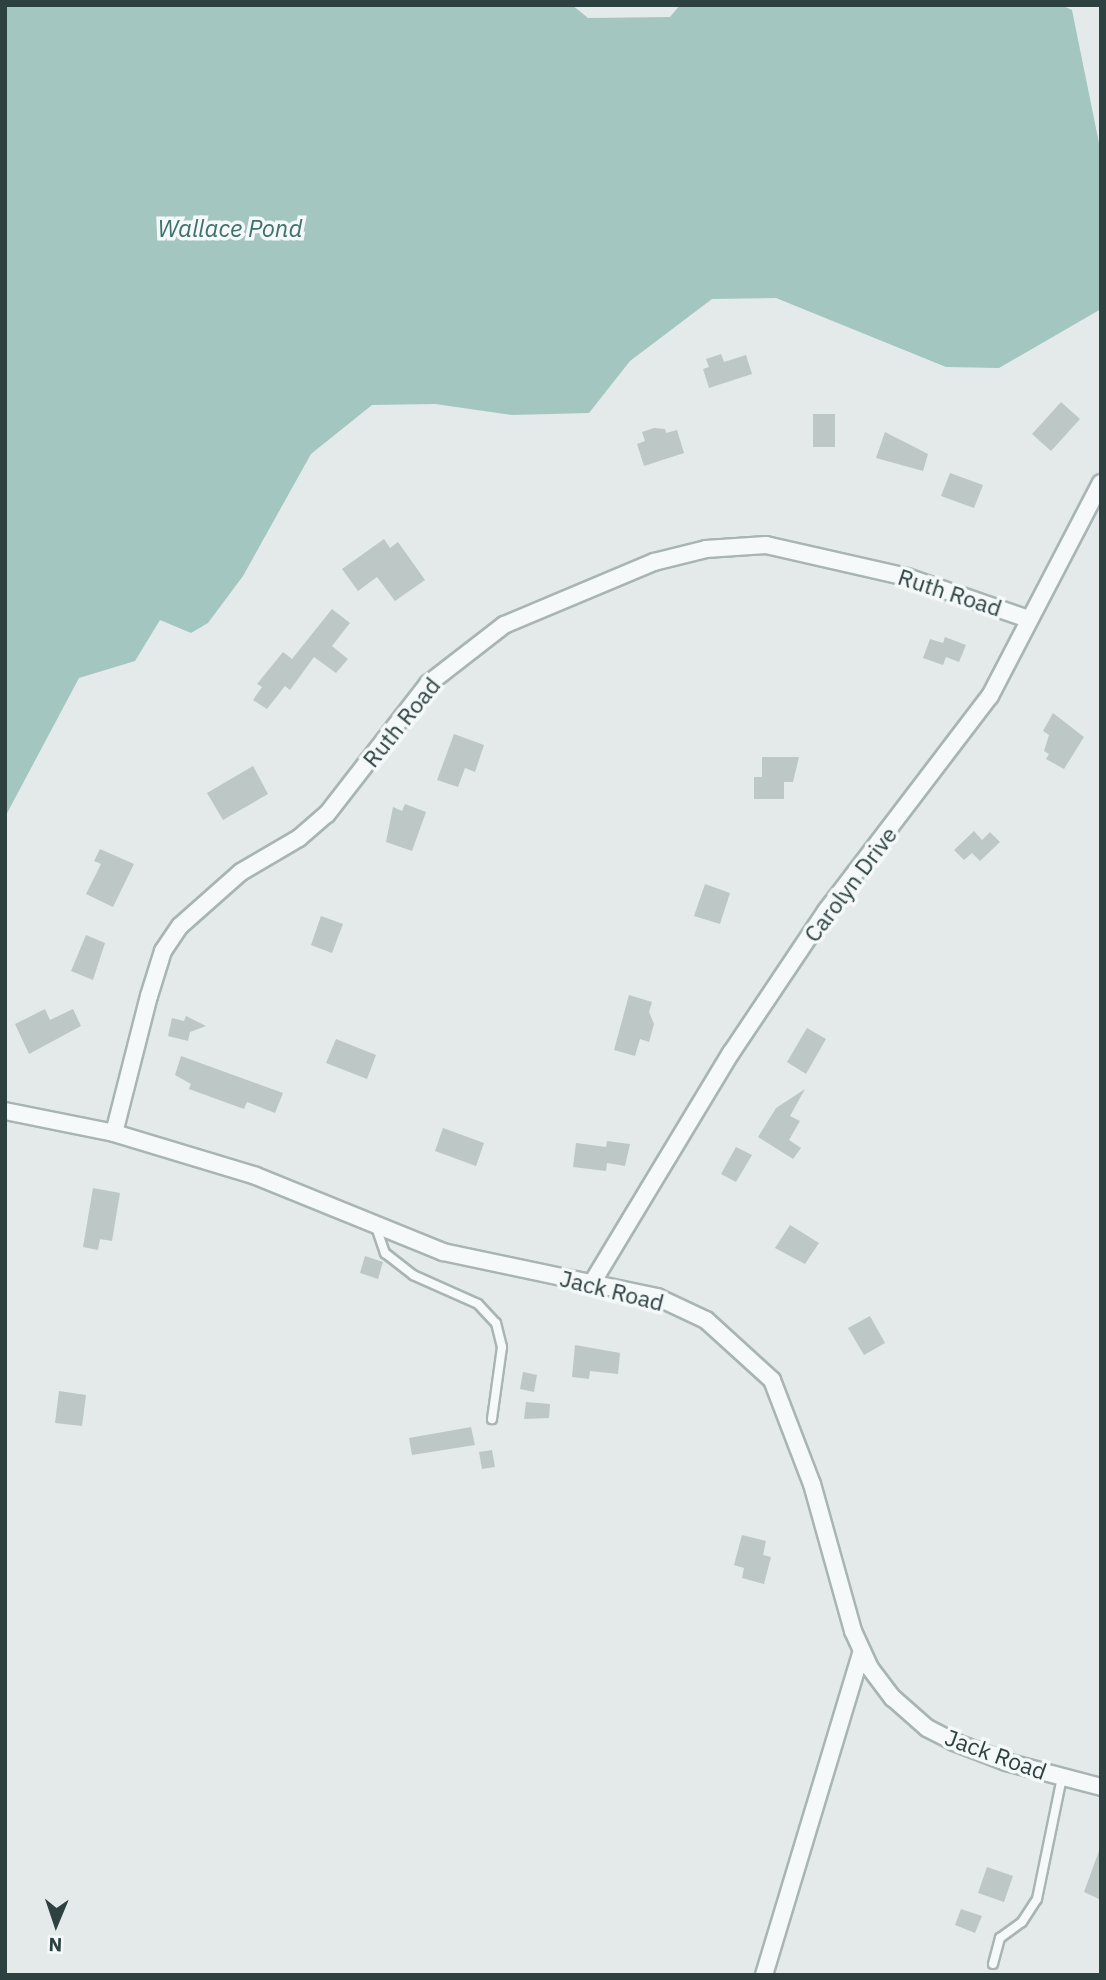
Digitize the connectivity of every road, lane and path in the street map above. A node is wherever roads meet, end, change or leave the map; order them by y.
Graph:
1 (1101, 483) edge
2 (1028, 619) junction
3 (5, 1111) edge
4 (114, 1133) junction
5 (376, 1227) junction
6 (592, 1283) junction
7 (492, 1419) dead end
8 (862, 1651) junction
9 (1062, 1777) junction
10 (1101, 1787) edge
11 (993, 1964) dead end
12 (764, 1975) edge

1 - 2 street, Carolyn Drive
2 - 4 street, Ruth Road
2 - 6 street, Carolyn Drive
3 - 4 street, Jack Road
4 - 5 street, Jack Road
5 - 6 street, Jack Road
5 - 7 lane
6 - 8 street, Jack Road
8 - 9 street, Jack Road
8 - 12 street
9 - 10 street, Jack Road
9 - 11 lane

